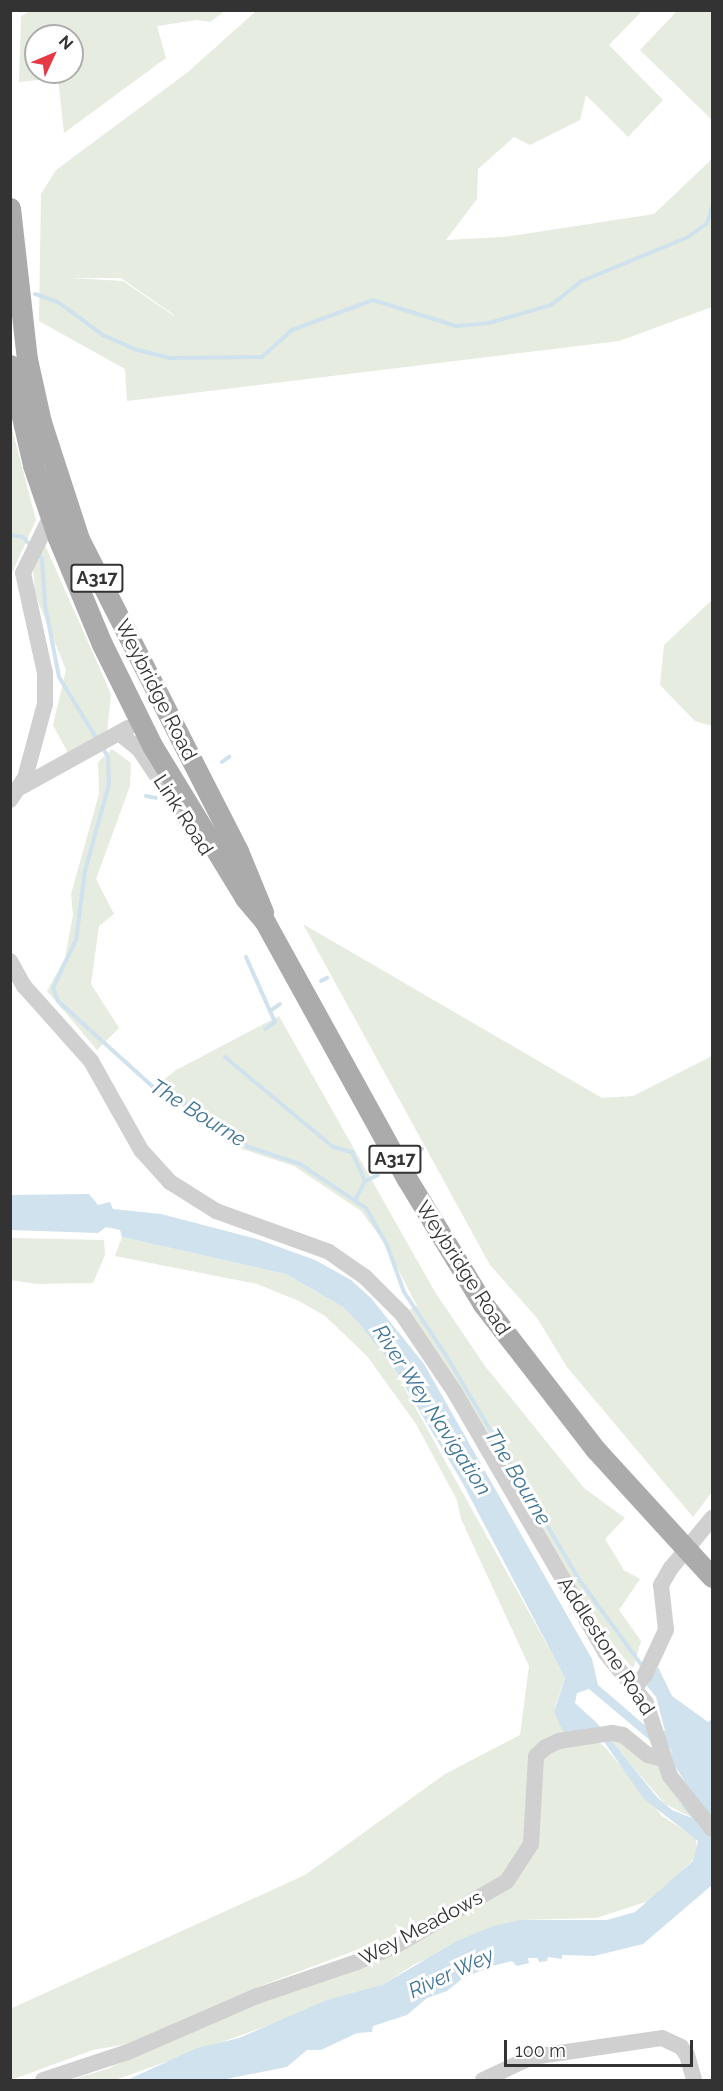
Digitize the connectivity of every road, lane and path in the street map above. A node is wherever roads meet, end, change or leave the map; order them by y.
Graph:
1 (10, 208) edge
2 (10, 365) edge
3 (50, 518) junction
4 (92, 568) junction
5 (140, 721) junction
6 (105, 741) junction
7 (21, 786) junction
8 (10, 801) edge
9 (245, 898) junction
10 (266, 921) junction
11 (10, 961) edge
12 (712, 1518) edge
13 (687, 1550) junction
14 (712, 1577) edge
15 (643, 1676) junction
16 (663, 1758) junction
17 (712, 1829) edge
18 (43, 2080) edge
19 (483, 2080) edge
20 (694, 2080) edge

1 - 4 main road, Weybridge Road / A317
2 - 3 main road, Weybridge Road / A317
3 - 5 main road, Weybridge Road / A317
3 - 7 street
4 - 5 main road
4 - 10 main road, Weybridge Road / A317
5 - 6 street
5 - 9 main road, Weybridge Road / A317
6 - 7 street
6 - 9 street, Link Road
7 - 8 street
9 - 10 main road, Weybridge Road / A317
10 - 13 main road, Weybridge Road / A317
11 - 15 street, Addlestone Road
12 - 13 street
13 - 14 main road, Weybridge Road / A317
13 - 15 street
15 - 16 street, Addlestone Road
16 - 17 street, Addlestone Road
16 - 18 street, Wey Meadows
19 - 20 street

